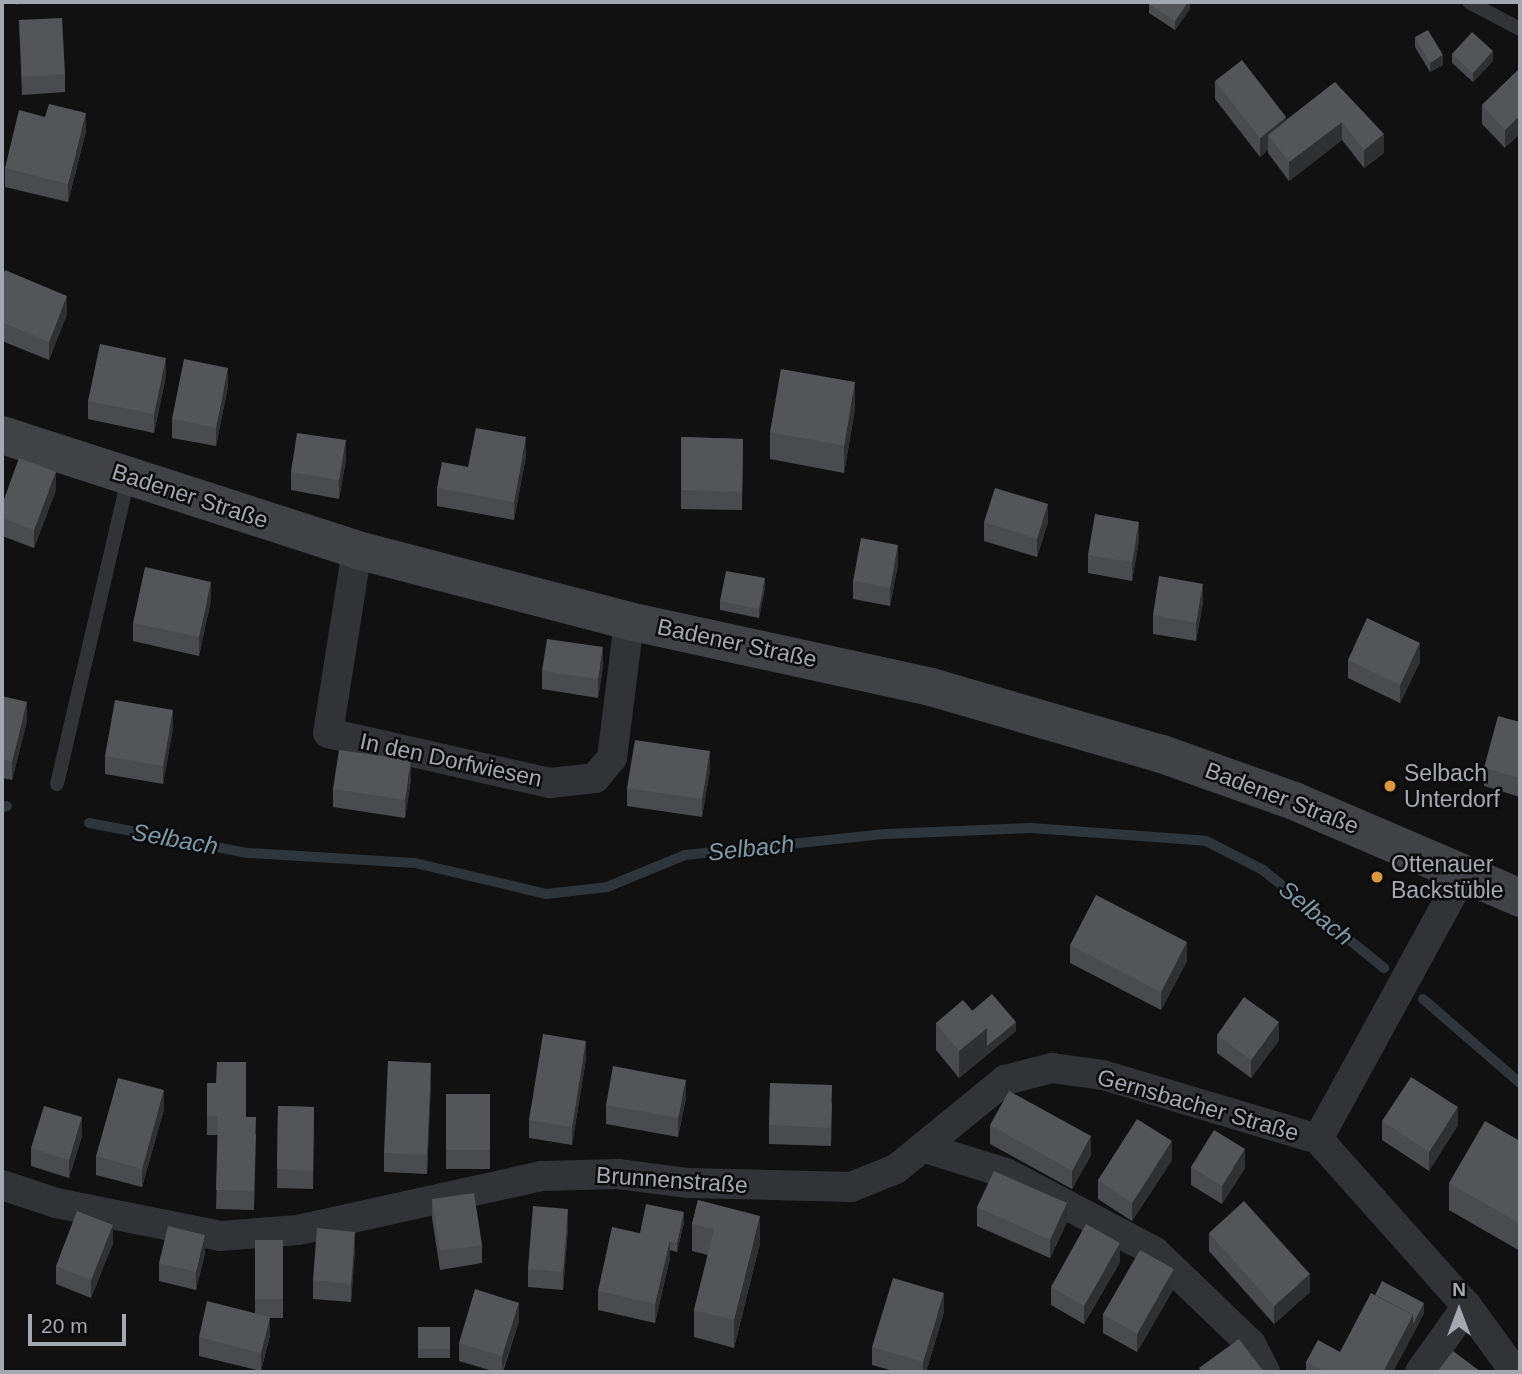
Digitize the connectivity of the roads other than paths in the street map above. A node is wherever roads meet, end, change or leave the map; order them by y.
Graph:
1 (1469, 2) edge
2 (1520, 29) edge
3 (2, 435) edge
4 (129, 476) junction
5 (357, 550) junction
6 (629, 621) junction
7 (57, 784) dead end
8 (1465, 871) junction
9 (1520, 898) edge
10 (1318, 1139) junction
11 (925, 1148) junction
12 (2, 1185) edge
13 (1467, 1306) junction
14 (1265, 1372) edge
15 (1420, 1372) edge
16 (1515, 1372) edge

1 - 2 lane
3 - 4 main road, Badener Straße
4 - 5 main road, Badener Straße
4 - 7 lane
5 - 6 main road, Badener Straße
5 - 6 street, In den Dorfwiesen
6 - 8 main road, Badener Straße
8 - 9 main road, Badener Straße
8 - 10 street
10 - 11 street, Gernsbacher Straße
10 - 13 street, Gernsbacher Straße
11 - 12 street, Brunnenstraße
11 - 14 street
13 - 15 street
13 - 16 street, Gernsbacher Straße

